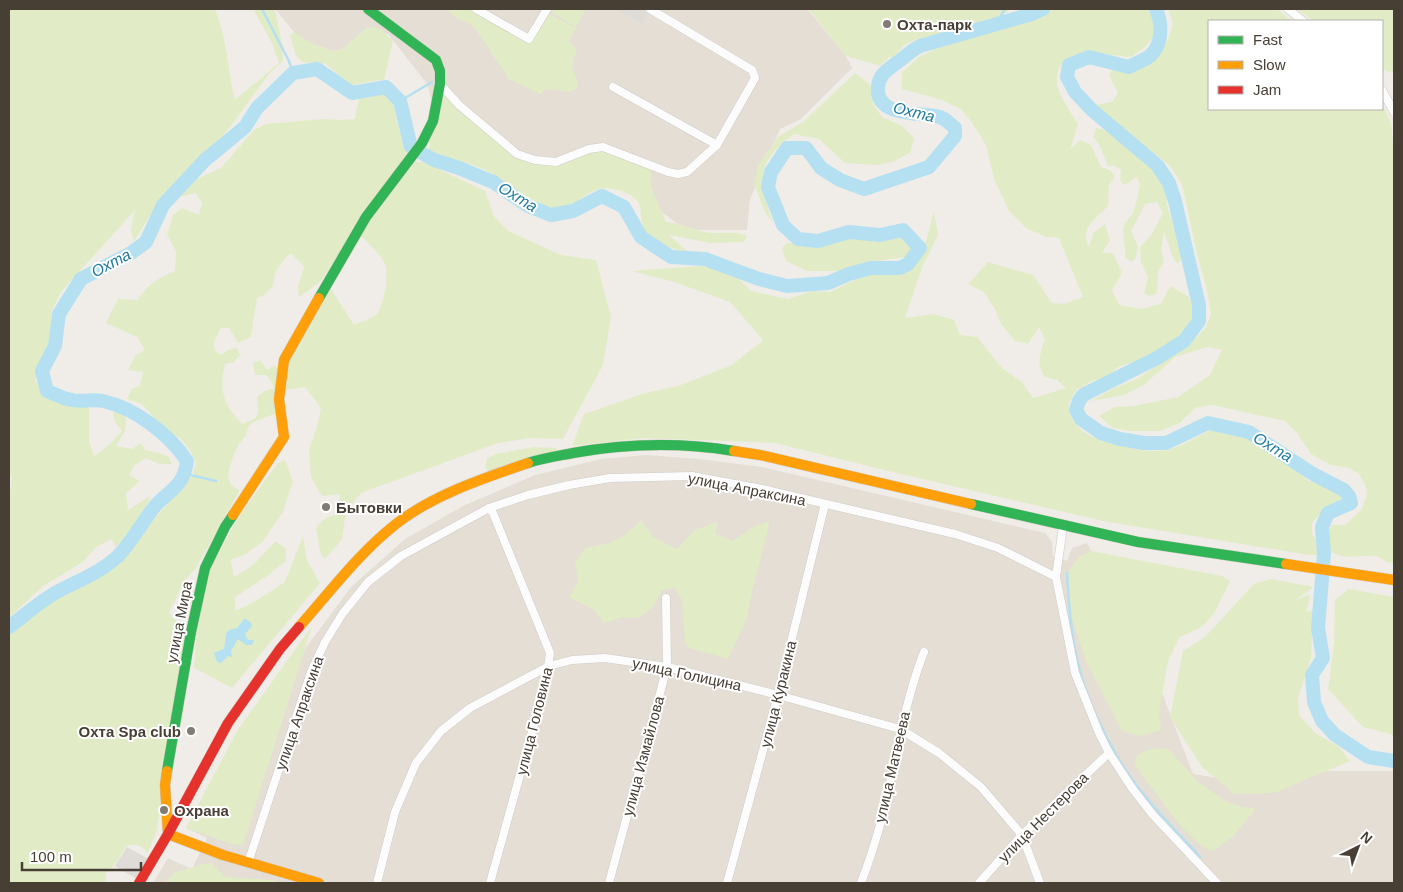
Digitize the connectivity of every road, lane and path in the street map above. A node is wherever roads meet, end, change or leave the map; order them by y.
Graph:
1 (368, 9) edge
2 (476, 9) edge
3 (547, 9) edge
4 (650, 9) edge
5 (1288, 9) edge
6 (1301, 20) edge
7 (440, 84) junction
8 (613, 87) dead end
9 (1383, 92) edge
10 (1394, 112) edge
11 (717, 144) junction
12 (825, 504) junction
13 (489, 508) junction
14 (1063, 526) junction
15 (1056, 577) junction
16 (1394, 580) edge
17 (666, 598) dead end
18 (924, 652) dead end
19 (549, 666) junction
20 (667, 667) junction
21 (778, 695) junction
22 (900, 729) junction
23 (1109, 753) junction
24 (168, 834) junction
25 (1022, 835) junction
26 (248, 863) junction
27 (138, 883) edge
28 (319, 883) edge
29 (377, 883) edge
30 (490, 883) edge
31 (610, 883) edge
32 (727, 883) edge
33 (861, 883) edge
34 (979, 883) edge
35 (1040, 883) edge
36 (1217, 883) edge

1 - 7 street
2 - 3 street
4 - 11 street
5 - 6 street
7 - 11 street
7 - 24 street, улица Мира
8 - 11 street
9 - 10 street
12 - 13 street, улица Апраксина
12 - 15 street, улица Апраксина
12 - 21 street, улица Куракина
13 - 19 street, улица Головина
13 - 26 street, улица Апраксина
14 - 15 street
14 - 16 street
14 - 24 street
15 - 23 street
17 - 20 street, улица Измайлова
18 - 22 street, улица Матвеева
19 - 20 street, улица Голицина
19 - 29 street, улица Голицина
19 - 30 street, улица Головина
20 - 21 street, улица Голицина
20 - 31 street, улица Измайлова
21 - 22 street, улица Голицина
21 - 32 street, улица Куракина
22 - 25 street, улица Голицина
22 - 33 street, улица Матвеева
23 - 25 street, улица Нестерова
23 - 36 street
24 - 26 street
24 - 27 street
25 - 34 street, улица Нестерова
25 - 35 street, улица Голицина
26 - 28 street

